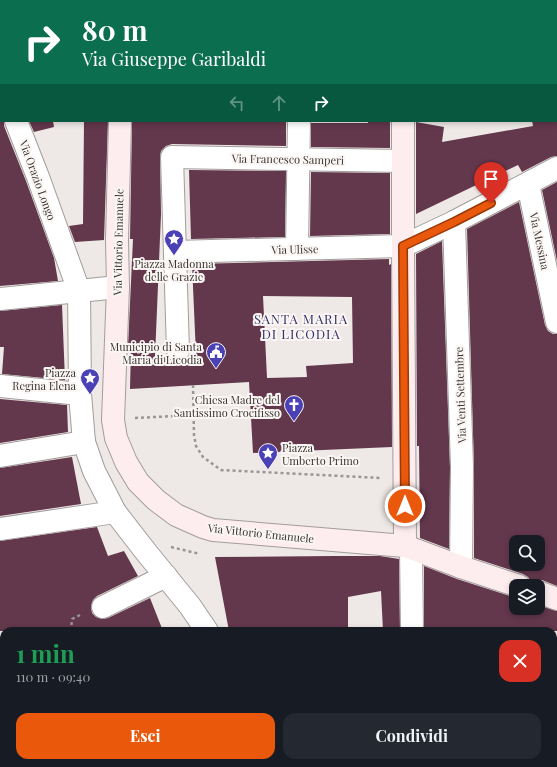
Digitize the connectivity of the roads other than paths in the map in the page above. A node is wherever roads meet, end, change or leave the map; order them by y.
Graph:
1 (16, 122) edge
2 (120, 122) edge
3 (299, 122) edge
4 (403, 122) edge
5 (298, 159) junction
6 (403, 161) junction
7 (557, 168) edge
8 (528, 184) junction
9 (454, 222) junction
10 (403, 246) junction
11 (297, 249) junction
12 (181, 252) junction
13 (118, 287) junction
14 (69, 292) junction
15 (0, 299) edge
16 (557, 322) edge
17 (178, 350) road end
18 (0, 386) edge
19 (73, 393) junction
20 (77, 443) junction
21 (0, 456) edge
22 (115, 512) junction
23 (0, 529) edge
24 (408, 548) junction
25 (461, 567) junction
26 (166, 576) junction
27 (509, 583) edge
28 (545, 594) edge
29 (557, 598) edge
30 (103, 607) dead end
31 (204, 627) edge
32 (412, 627) edge

1 - 14 street, Via Orazio Longo
2 - 13 street, Via Vittorio Emanuele
3 - 5 street
4 - 6 street
5 - 6 street, Via Francesco Samperi
5 - 11 street
5 - 12 street, Via Francesco Samperi
6 - 10 street
7 - 8 street
8 - 9 street
8 - 16 street, Via Messina
9 - 10 street
9 - 25 street, Via Venti Settembre
10 - 11 street, Via Ulisse
10 - 24 street
11 - 12 street, Via Ulisse
12 - 17 street
13 - 14 street
13 - 24 street, Via Vittorio Emanuele
14 - 15 street
14 - 19 street, Via Orazio Longo
18 - 19 street
19 - 20 street, Via Orazio Longo
20 - 21 street
20 - 22 street, Via Orazio Longo
22 - 23 street
22 - 26 street, Via Orazio Longo
24 - 25 street, Via Vittorio Emanuele
24 - 32 street
25 - 27 street, Via Vittorio Emanuele
26 - 30 street
26 - 31 street, Via Orazio Longo
28 - 29 street

